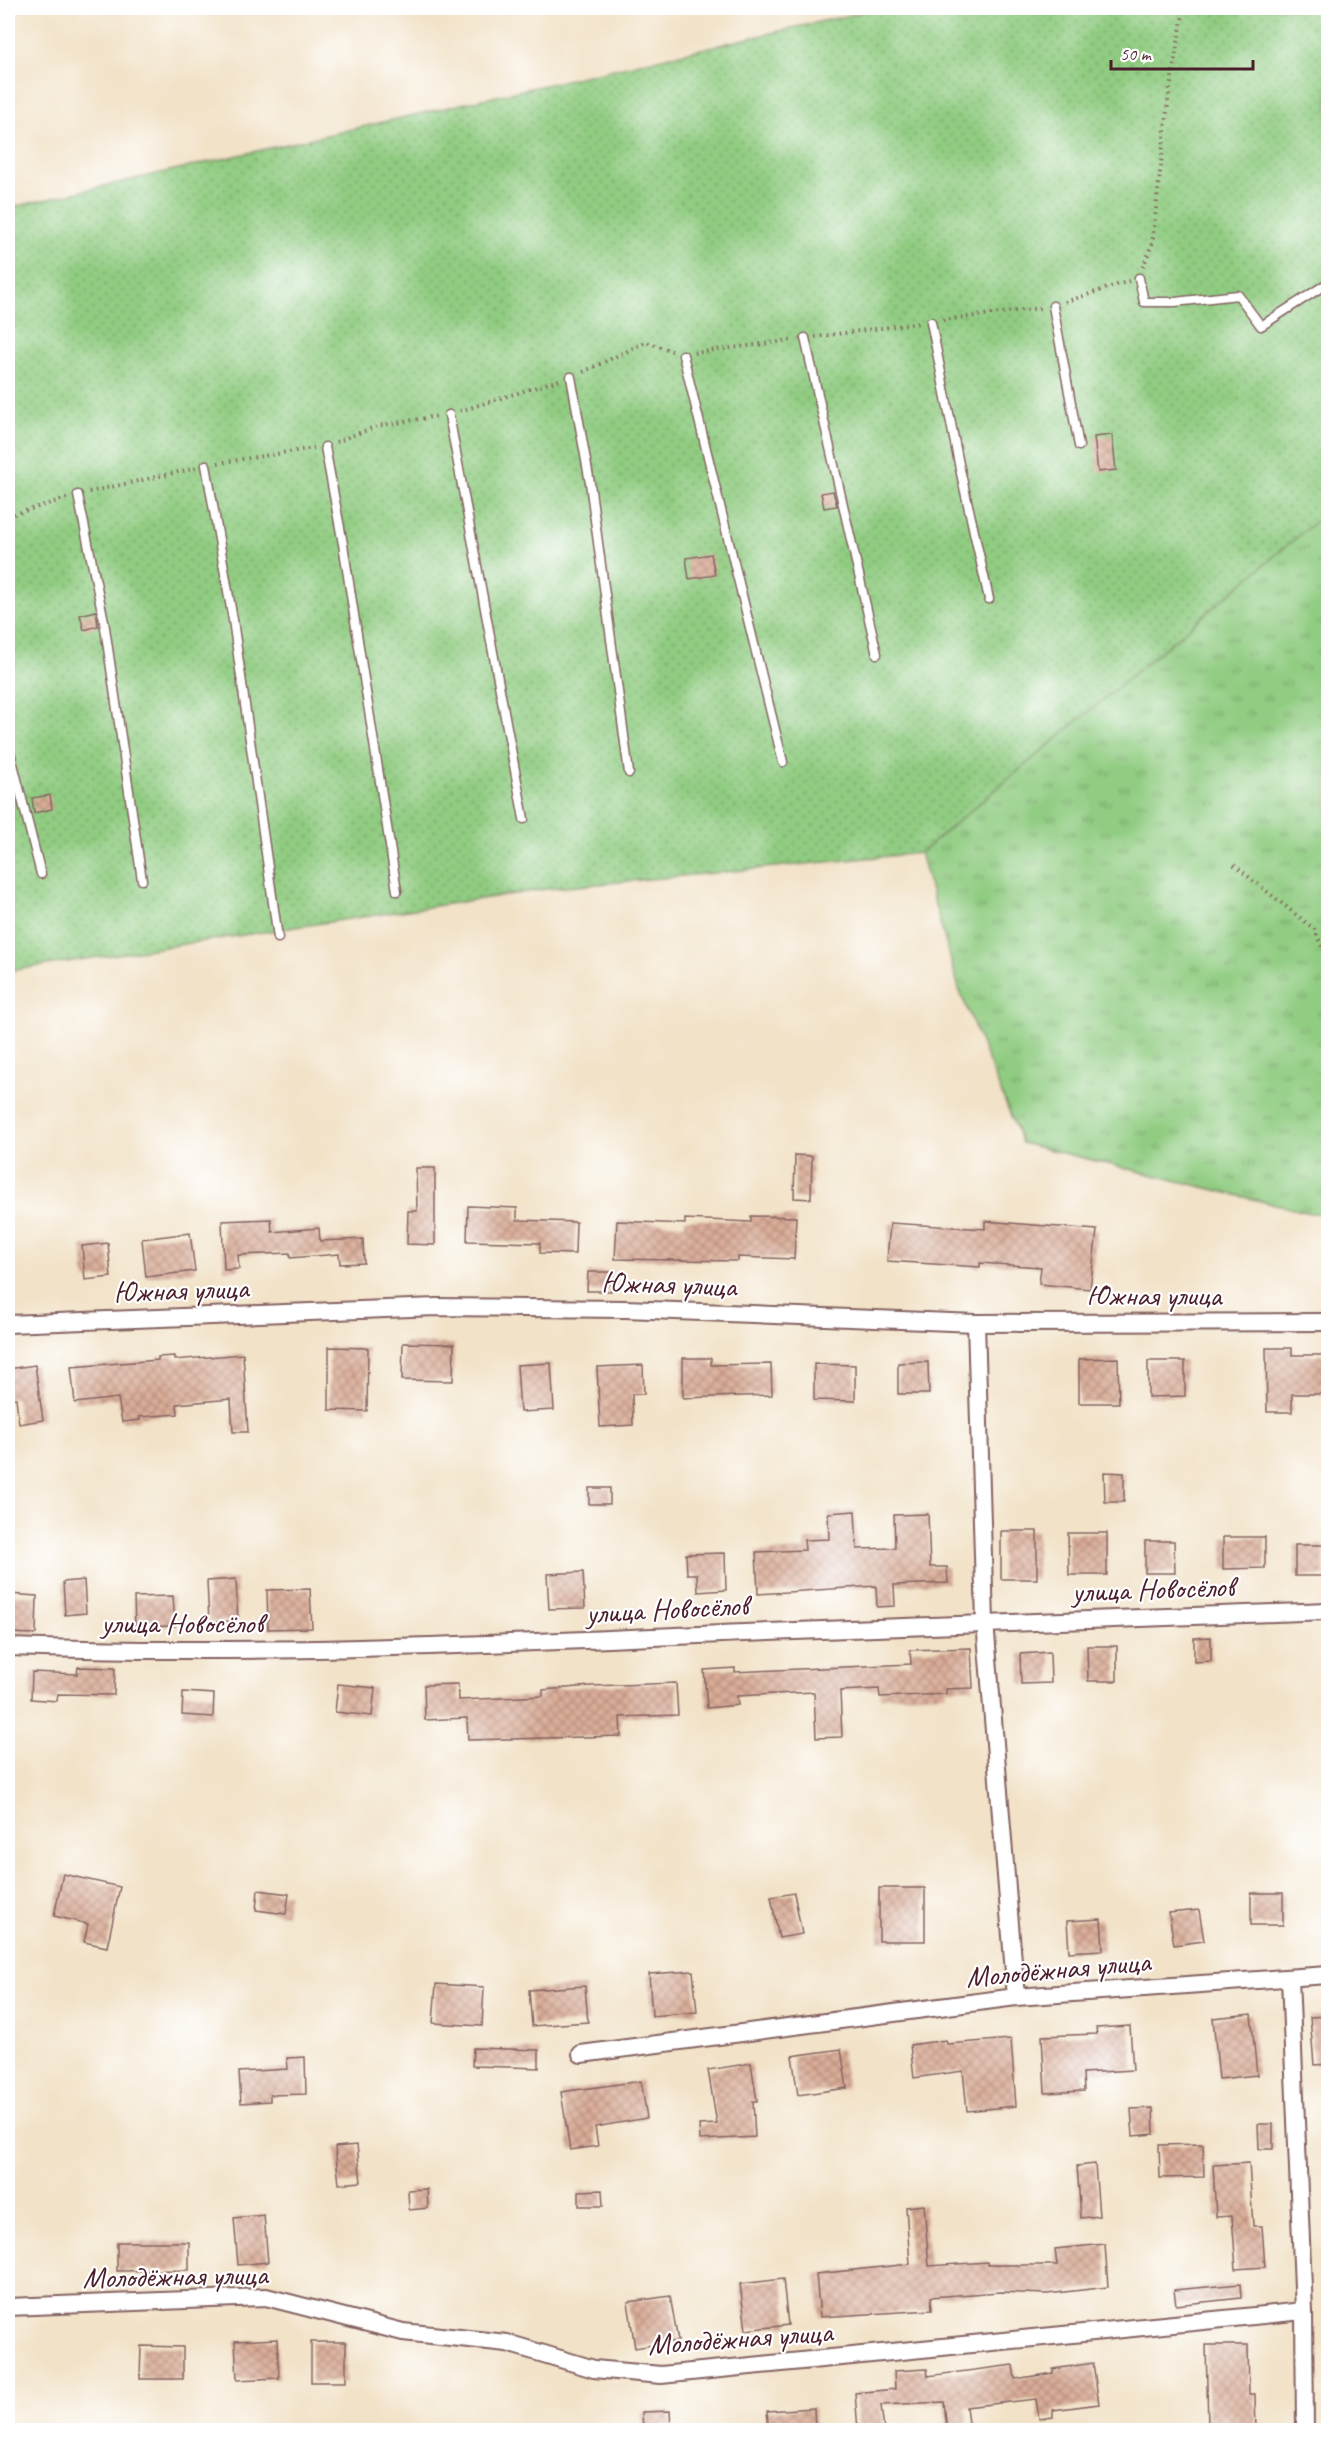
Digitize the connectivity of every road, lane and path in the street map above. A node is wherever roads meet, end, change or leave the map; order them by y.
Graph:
1 (1139, 278) dead end
2 (1329, 283) edge
3 (1053, 306) dead end
4 (931, 322) dead end
5 (805, 338) dead end
6 (683, 355) dead end
7 (571, 377) dead end
8 (449, 415) dead end
9 (1079, 446) dead end
10 (325, 447) dead end
11 (206, 465) dead end
12 (78, 495) dead end
13 (990, 600) dead end
14 (877, 654) dead end
15 (8, 744) edge
16 (783, 762) dead end
17 (629, 773) dead end
18 (524, 819) dead end
19 (1234, 865) dead end
20 (41, 874) dead end
21 (142, 880) dead end
22 (397, 891) dead end
23 (278, 938) dead end
24 (1329, 960) edge
25 (1329, 1322) edge
26 (976, 1323) junction
27 (8, 1324) edge
28 (1329, 1611) edge
29 (985, 1622) junction
30 (8, 1647) edge
31 (1329, 1975) edge
32 (1290, 1978) junction
33 (1016, 1997) junction
34 (581, 2054) dead end
35 (8, 2307) edge
36 (1304, 2311) junction
37 (1305, 2430) edge

1 - 2 lane
3 - 9 lane
4 - 13 lane
5 - 14 lane
6 - 16 lane
7 - 17 lane
8 - 18 lane
10 - 22 lane
11 - 23 lane
12 - 21 lane
15 - 20 lane
19 - 24 path
25 - 26 street, Южная улица
26 - 27 street, Южная улица
26 - 29 street
28 - 29 street, улица Новосёлов
29 - 30 street, улица Новосёлов
29 - 33 street
31 - 32 street, Молодёжная улица
32 - 33 street, Молодёжная улица
32 - 36 street
33 - 34 street, Молодёжная улица
35 - 36 street, Молодёжная улица
36 - 37 street

